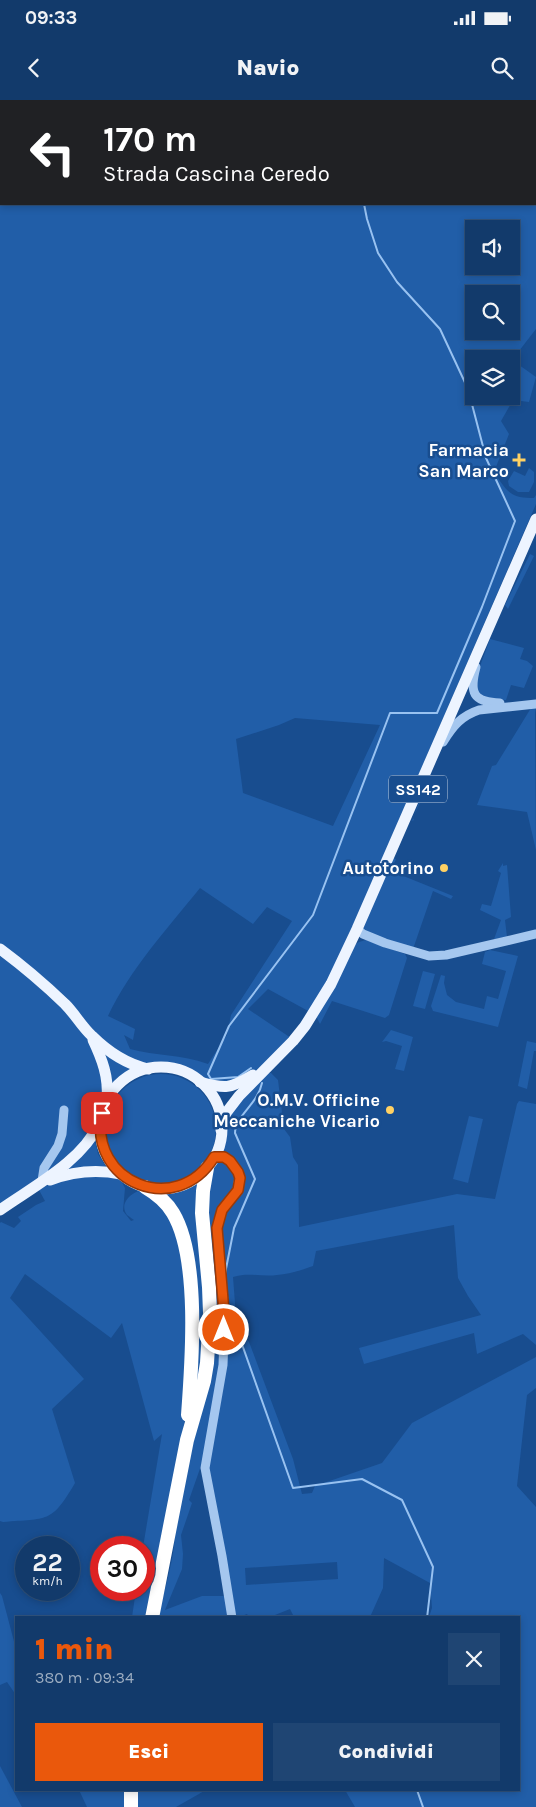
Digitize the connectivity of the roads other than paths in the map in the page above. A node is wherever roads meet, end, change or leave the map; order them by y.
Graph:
1 (536, 519) edge
2 (480, 649) junction
3 (535, 704) edge
4 (427, 770) junction
5 (357, 929) junction
6 (536, 934) edge
7 (352, 941) junction
8 (385, 943) junction
9 (0, 948) edge
10 (92, 1036) junction
11 (276, 1058) junction
12 (150, 1069) junction
13 (200, 1082) junction
14 (107, 1100) junction
15 (64, 1110) dead end
16 (100, 1120) junction
17 (221, 1130) junction
18 (210, 1162) junction
19 (121, 1174) junction
20 (38, 1183) junction
21 (145, 1187) junction
22 (0, 1210) edge
23 (187, 1440) junction
24 (152, 1616) edge
25 (232, 1616) edge
26 (131, 1791) edge
27 (131, 1807) edge

1 - 2 main road, SS142
2 - 3 street
2 - 4 main road, SS142
3 - 4 street
4 - 5 main road, SS142
5 - 7 main road, SS142
5 - 8 street
6 - 8 street
7 - 8 street
7 - 11 main road, SS142
9 - 10 main road
10 - 12 main road
10 - 14 main road
11 - 13 main road, SS142
11 - 17 main road, SS142
12 - 13 main road
12 - 14 main road
13 - 17 main road
14 - 16 main road
15 - 20 street
16 - 19 main road
16 - 20 main road
17 - 18 main road
18 - 21 main road
18 - 23 highway
18 - 25 street
19 - 20 main road
19 - 21 main road
20 - 22 main road
21 - 23 highway
23 - 24 highway
26 - 27 highway

